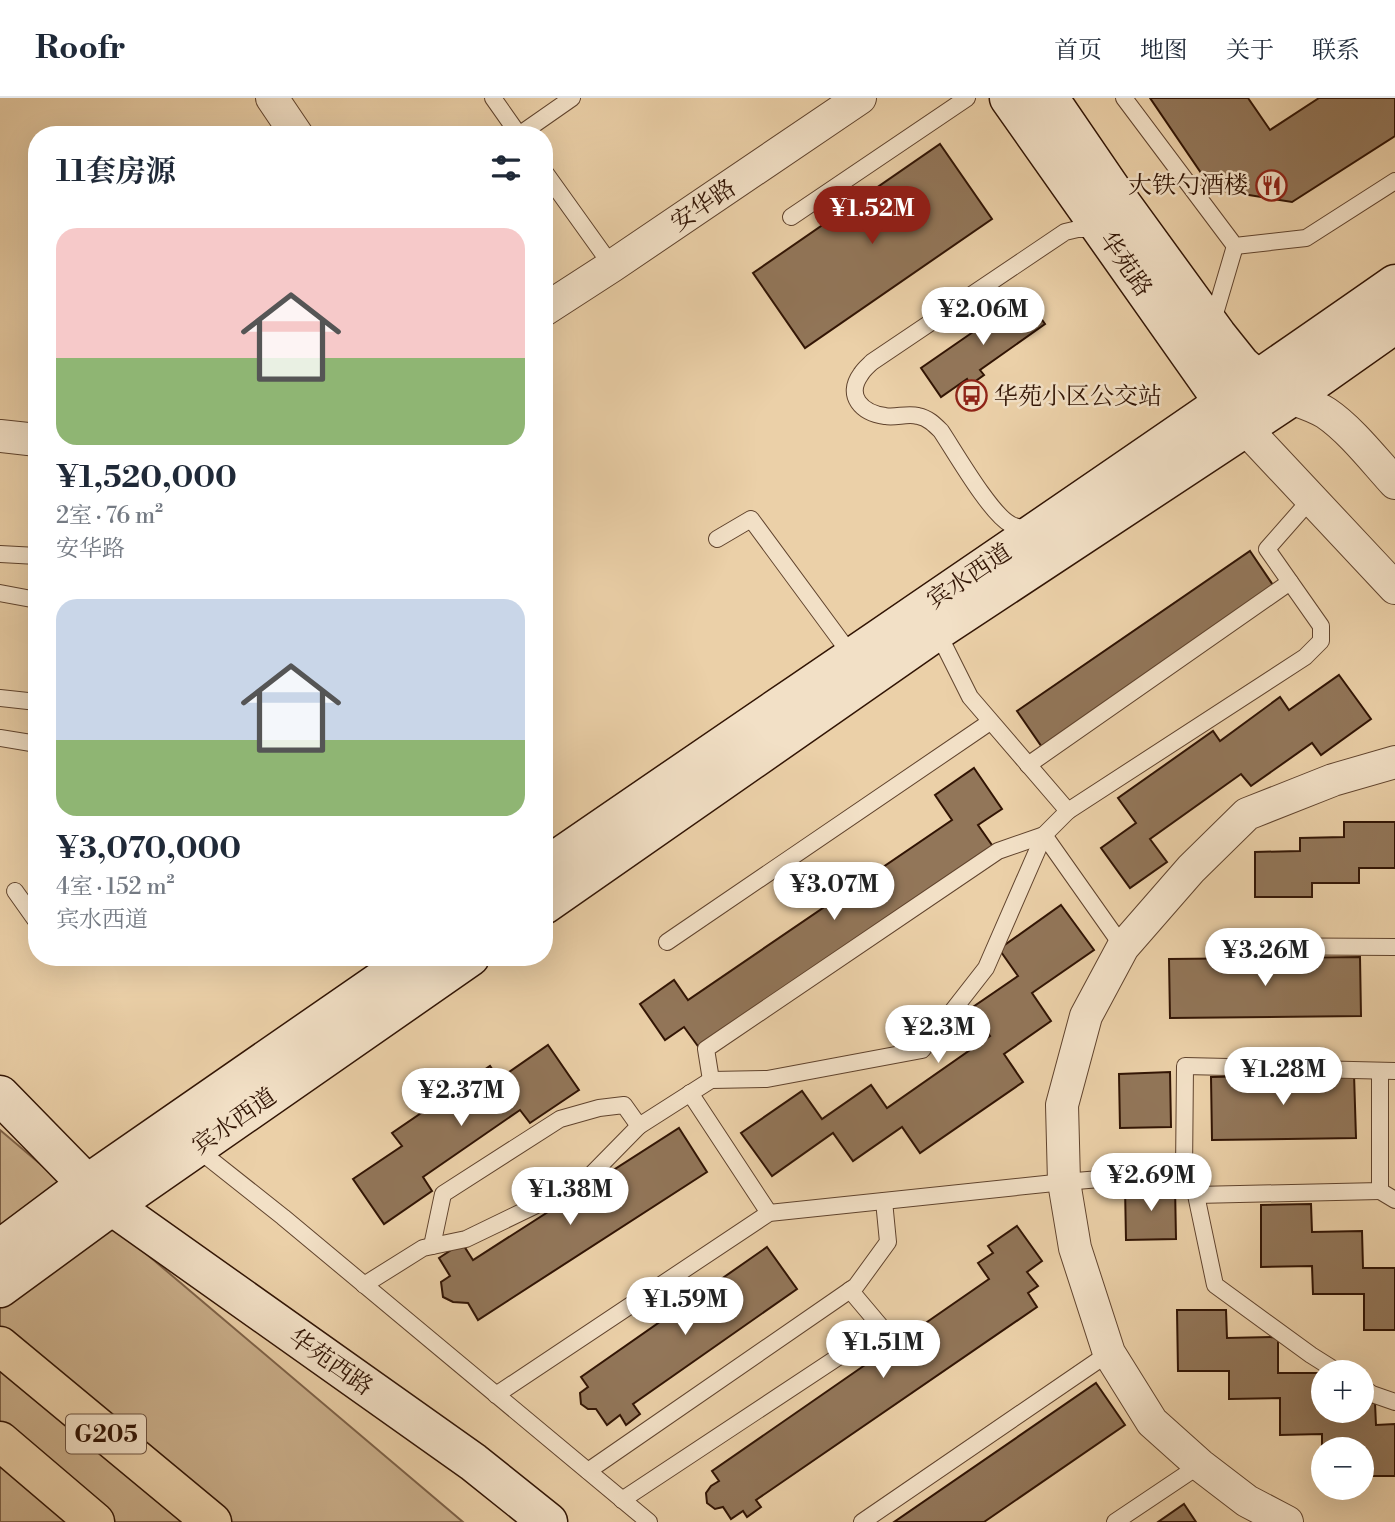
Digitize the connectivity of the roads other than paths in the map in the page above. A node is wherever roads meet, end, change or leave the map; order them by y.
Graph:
1 (272, 98) edge
2 (493, 98) edge
3 (572, 98) edge
4 (860, 98) edge
5 (967, 98) edge
6 (1009, 98) edge
7 (1049, 98) edge
8 (1124, 98) edge
9 (291, 126) edge
10 (513, 126) edge
11 (532, 126) edge
12 (1395, 181) edge
13 (553, 184) edge
14 (791, 216) dead end
15 (1106, 237) junction
16 (1235, 246) junction
17 (612, 266) junction
18 (1395, 284) edge
19 (553, 304) edge
20 (1395, 324) edge
21 (1207, 340) junction
22 (1320, 357) junction
23 (1256, 399) junction
24 (0, 436) edge
25 (28, 439) edge
26 (1395, 483) edge
27 (1311, 499) junction
28 (1041, 527) junction
29 (717, 540) dead end
30 (0, 554) edge
31 (28, 556) edge
32 (1290, 582) junction
33 (1395, 588) edge
34 (0, 593) edge
35 (28, 598) edge
36 (937, 631) junction
37 (852, 656) junction
38 (0, 698) edge
39 (28, 701) edge
40 (990, 722) junction
41 (0, 737) edge
42 (28, 742) edge
43 (1395, 762) edge
44 (1028, 765) junction
45 (1069, 811) junction
46 (1044, 835) junction
47 (553, 862) edge
48 (15, 891) dead end
49 (553, 899) edge
50 (28, 909) edge
51 (667, 942) dead end
52 (1247, 946) dead end
53 (1123, 947) junction
54 (1395, 947) edge
55 (403, 966) edge
56 (457, 966) edge
57 (1387, 1071) edge
58 (711, 1080) junction
59 (690, 1093) junction
60 (0, 1095) edge
61 (639, 1126) junction
62 (196, 1148) junction
63 (1184, 1172) junction
64 (1064, 1182) junction
65 (1380, 1191) junction
66 (99, 1195) junction
67 (1196, 1195) junction
68 (1395, 1200) edge
69 (884, 1201) junction
70 (769, 1213) junction
71 (432, 1246) junction
72 (0, 1249) edge
73 (364, 1285) junction
74 (0, 1288) edge
75 (850, 1290) junction
76 (0, 1346) edge
77 (1109, 1353) junction
78 (1319, 1360) edge
79 (496, 1395) junction
80 (1374, 1395) edge
81 (1395, 1402) edge
82 (0, 1441) edge
83 (1200, 1465) junction
84 (588, 1471) junction
85 (622, 1500) junction
86 (95, 1522) edge
87 (212, 1522) edge
88 (548, 1522) edge
89 (649, 1522) edge
90 (862, 1522) edge
91 (1115, 1522) edge
92 (1287, 1522) edge

1 - 9 street
2 - 10 lane
3 - 11 lane
4 - 17 street, 安华路
5 - 14 lane
6 - 15 main road, 华苑路
7 - 21 main road, 华苑路
8 - 16 lane
12 - 16 lane
13 - 17 lane
15 - 21 main road, 华苑路
15 - 28 lane
16 - 21 lane
17 - 19 street, 安华路
18 - 22 main road, 宾水西道
20 - 22 main road, 宾水西道
21 - 22 main road
21 - 23 main road, 华苑路
22 - 23 main road, 宾水西道
23 - 26 street
23 - 27 street
23 - 28 main road, 宾水西道
23 - 36 main road, 宾水西道
24 - 25 street
27 - 32 lane
27 - 33 street
28 - 37 main road, 宾水西道
29 - 37 lane
30 - 31 lane
32 - 44 lane
32 - 45 lane
34 - 35 lane
36 - 40 lane
36 - 49 main road, 宾水西道
37 - 47 main road, 宾水西道
38 - 39 lane
40 - 44 lane
40 - 51 lane
41 - 42 lane
43 - 53 street
44 - 45 lane
45 - 46 lane
46 - 53 lane
46 - 58 lane
46 - 58 lane
48 - 50 lane
52 - 54 lane
53 - 64 street
55 - 66 main road, 宾水西道
56 - 62 main road, 宾水西道
57 - 63 lane
57 - 65 lane
58 - 59 lane
59 - 61 lane
59 - 70 lane
60 - 66 main road, 华苑西路
61 - 71 lane
61 - 71 lane
62 - 66 main road, 宾水西道
62 - 73 lane
63 - 64 lane
63 - 67 lane
64 - 69 lane
64 - 77 street
65 - 67 lane
65 - 68 lane
66 - 72 main road, 宾水西道
66 - 74 main road, 宾水西道
66 - 88 main road, 华苑西路
67 - 78 lane
69 - 70 lane
69 - 75 lane
70 - 79 lane
71 - 73 lane
73 - 79 lane
75 - 84 lane
75 - 85 lane
76 - 87 highway, G205
77 - 83 street
77 - 90 lane
79 - 84 lane
80 - 81 lane
82 - 86 highway, G205
83 - 91 lane
83 - 92 street
84 - 85 lane
85 - 89 lane

